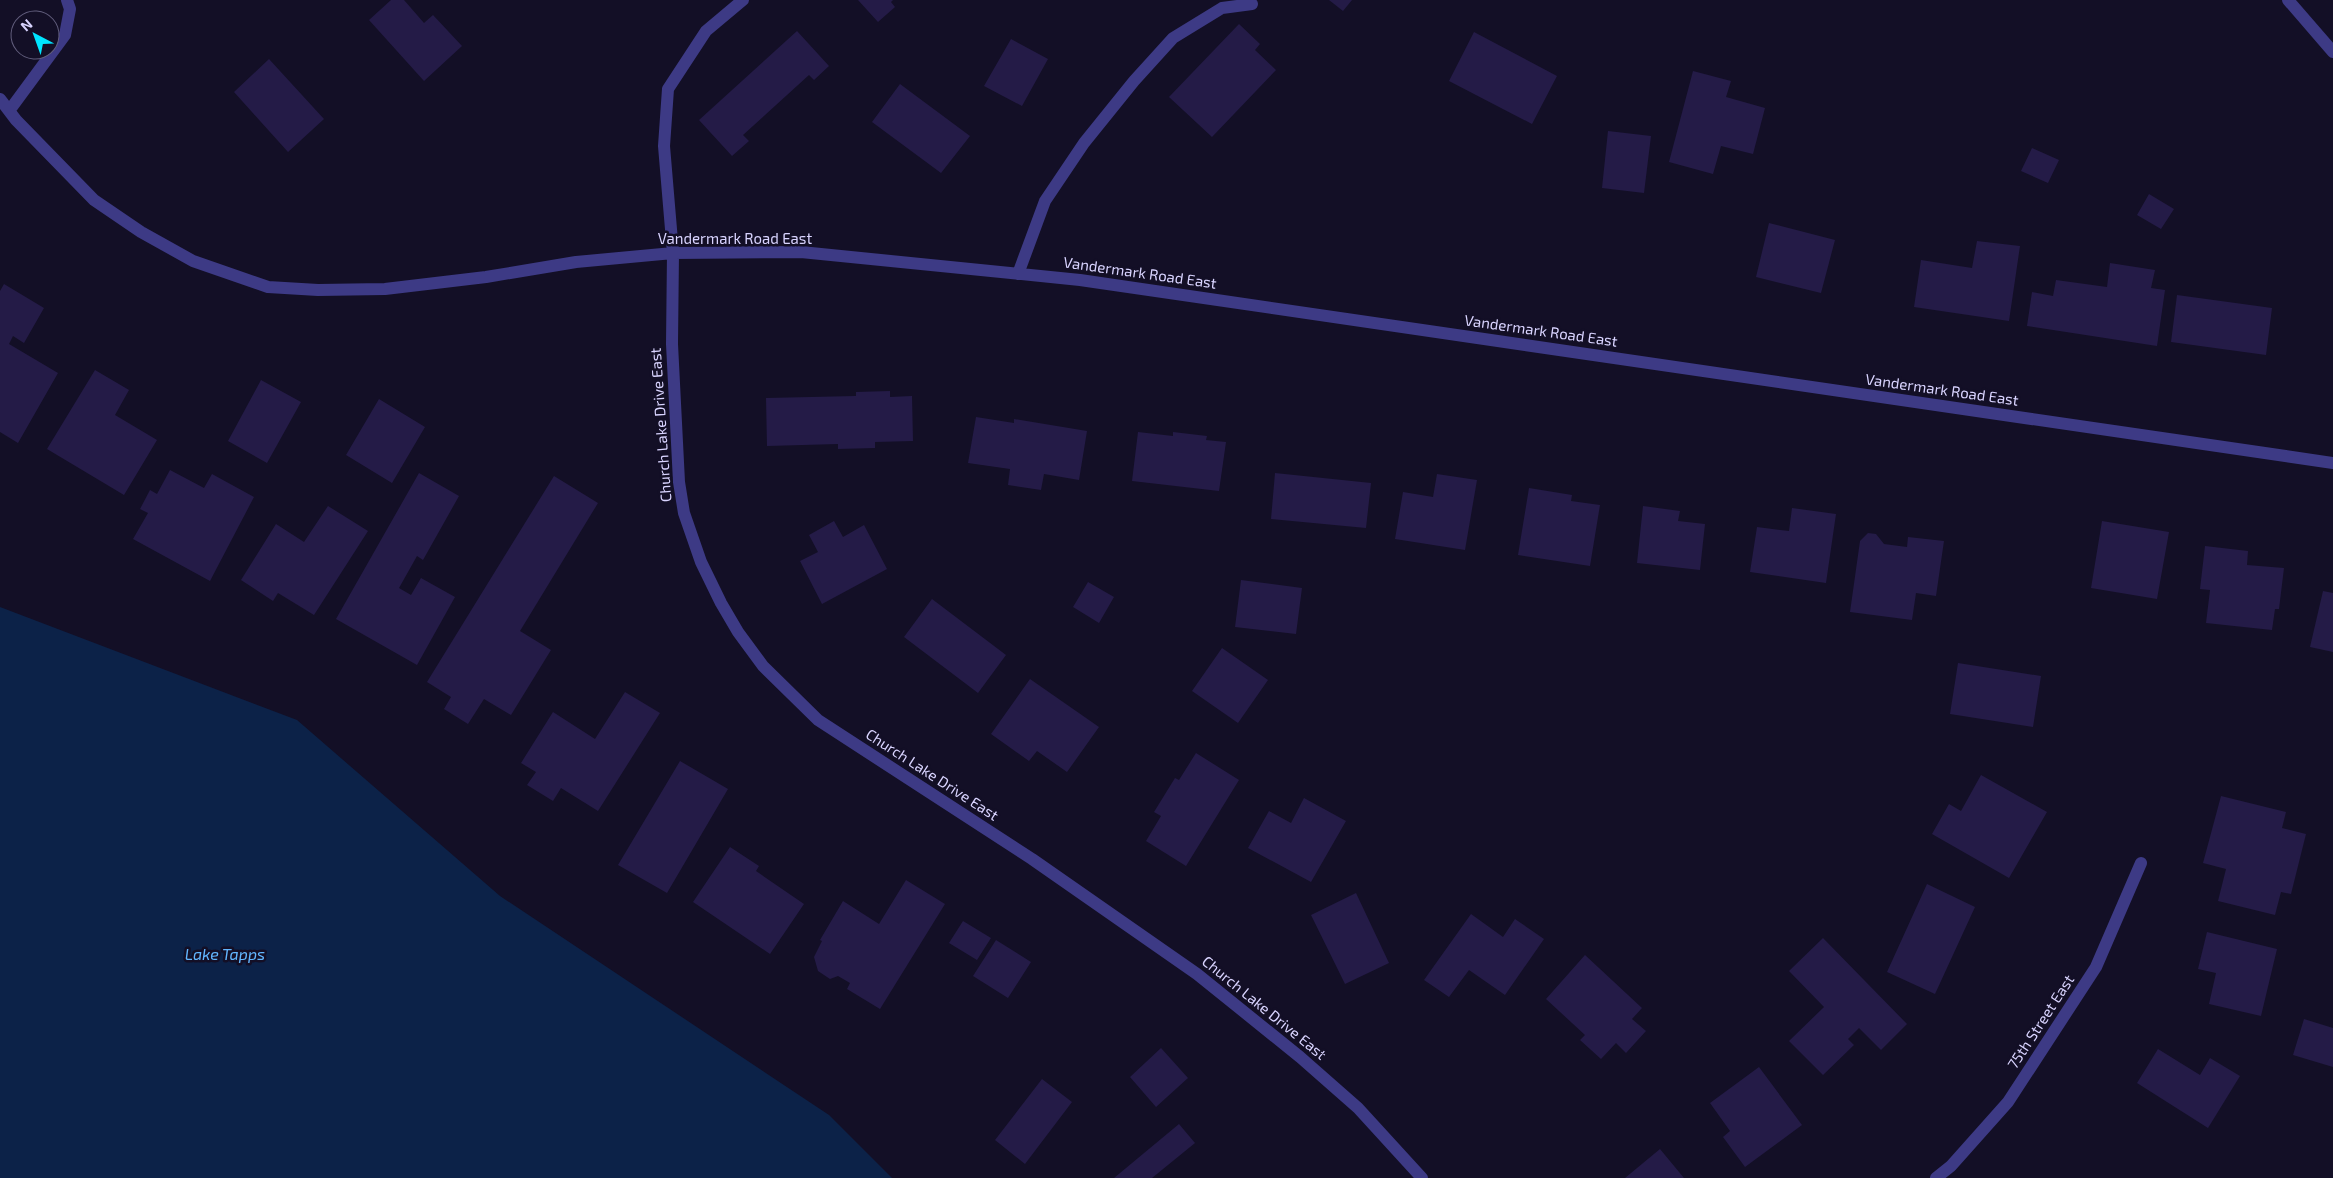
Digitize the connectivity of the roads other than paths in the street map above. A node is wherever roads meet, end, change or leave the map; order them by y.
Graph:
1 (68, 0) edge
2 (743, 0) edge
3 (2288, 0) edge
4 (1252, 4) dead end
5 (2333, 52) edge
6 (0, 99) edge
7 (9, 111) junction
8 (673, 253) junction
9 (1018, 274) junction
10 (2333, 463) edge
11 (2141, 863) dead end
12 (1422, 1178) edge
13 (1936, 1178) edge

1 - 7 street
2 - 8 street, Church Lake Drive East
3 - 5 street
4 - 9 street
6 - 7 street, Vandermark Road East
7 - 8 street, Vandermark Road East
8 - 9 street, Vandermark Road East
8 - 12 street, Church Lake Drive East
9 - 10 street, Vandermark Road East
11 - 13 street, 75th Street East

